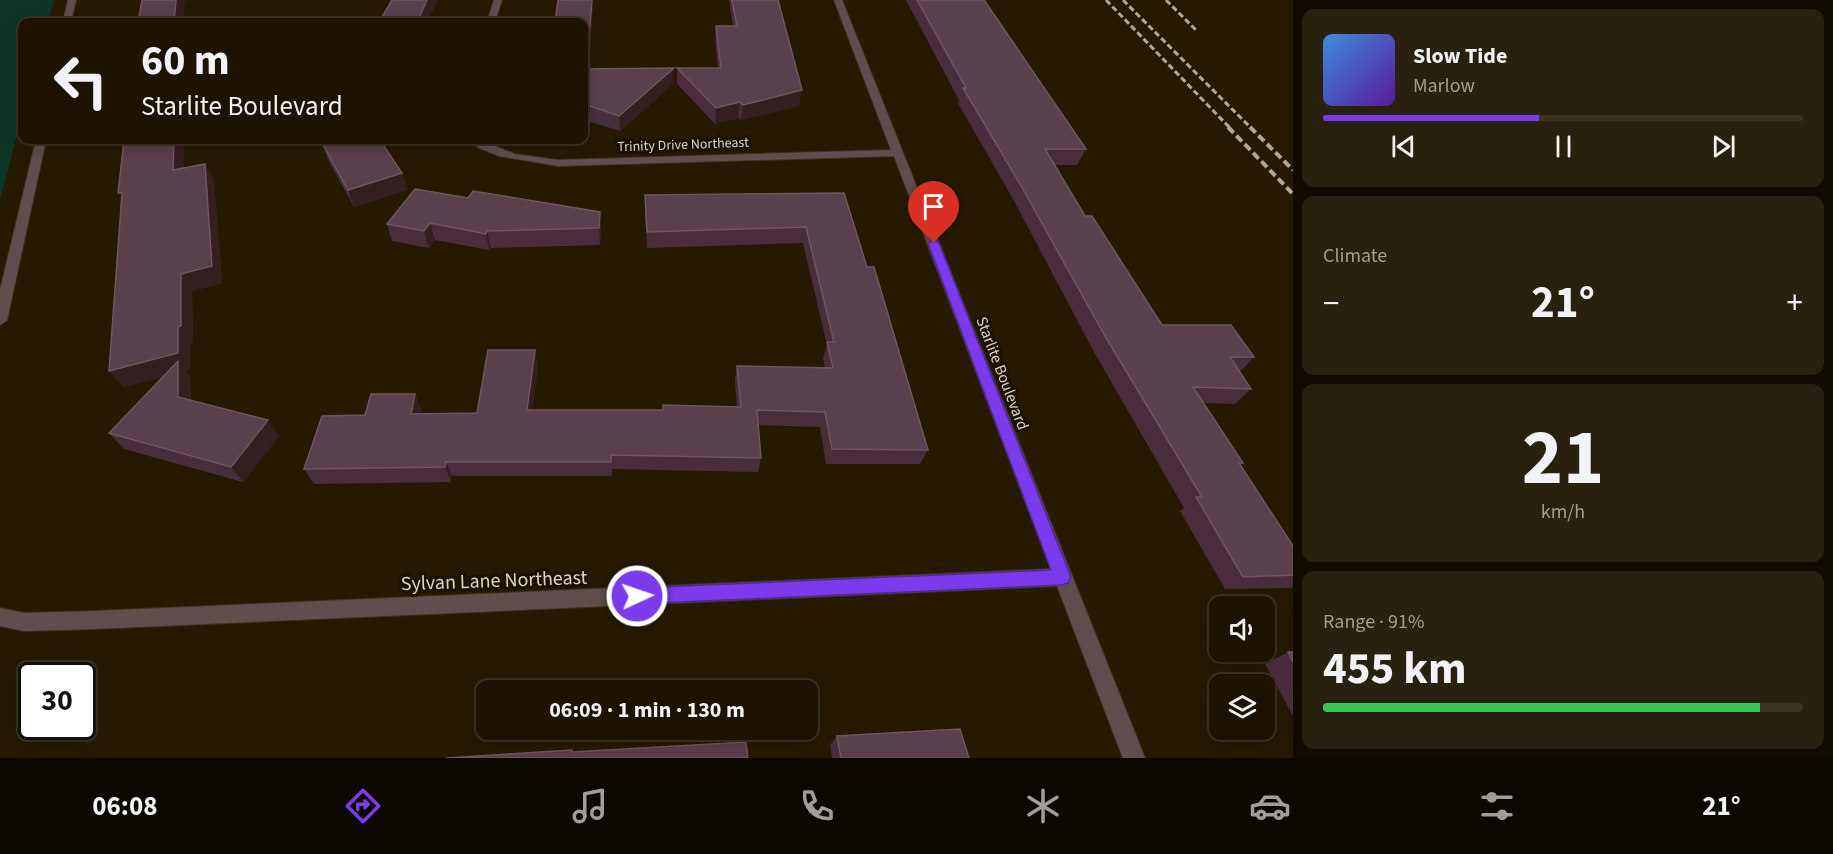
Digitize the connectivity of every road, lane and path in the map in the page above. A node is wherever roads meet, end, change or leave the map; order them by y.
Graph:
1 (72, 0) edge
2 (498, 0) edge
3 (838, 0) edge
4 (68, 18) edge
5 (492, 18) edge
6 (40, 144) edge
7 (479, 144) edge
8 (899, 153) junction
9 (0, 320) edge
10 (1062, 577) junction
11 (0, 616) edge
12 (1134, 758) edge

1 - 4 street
2 - 5 street
3 - 8 street, Starlite Boulevard
6 - 9 street
7 - 8 street, Trinity Drive Northeast
8 - 10 street, Starlite Boulevard
10 - 11 street, Sylvan Lane Northeast
10 - 12 street, Starlite Boulevard

